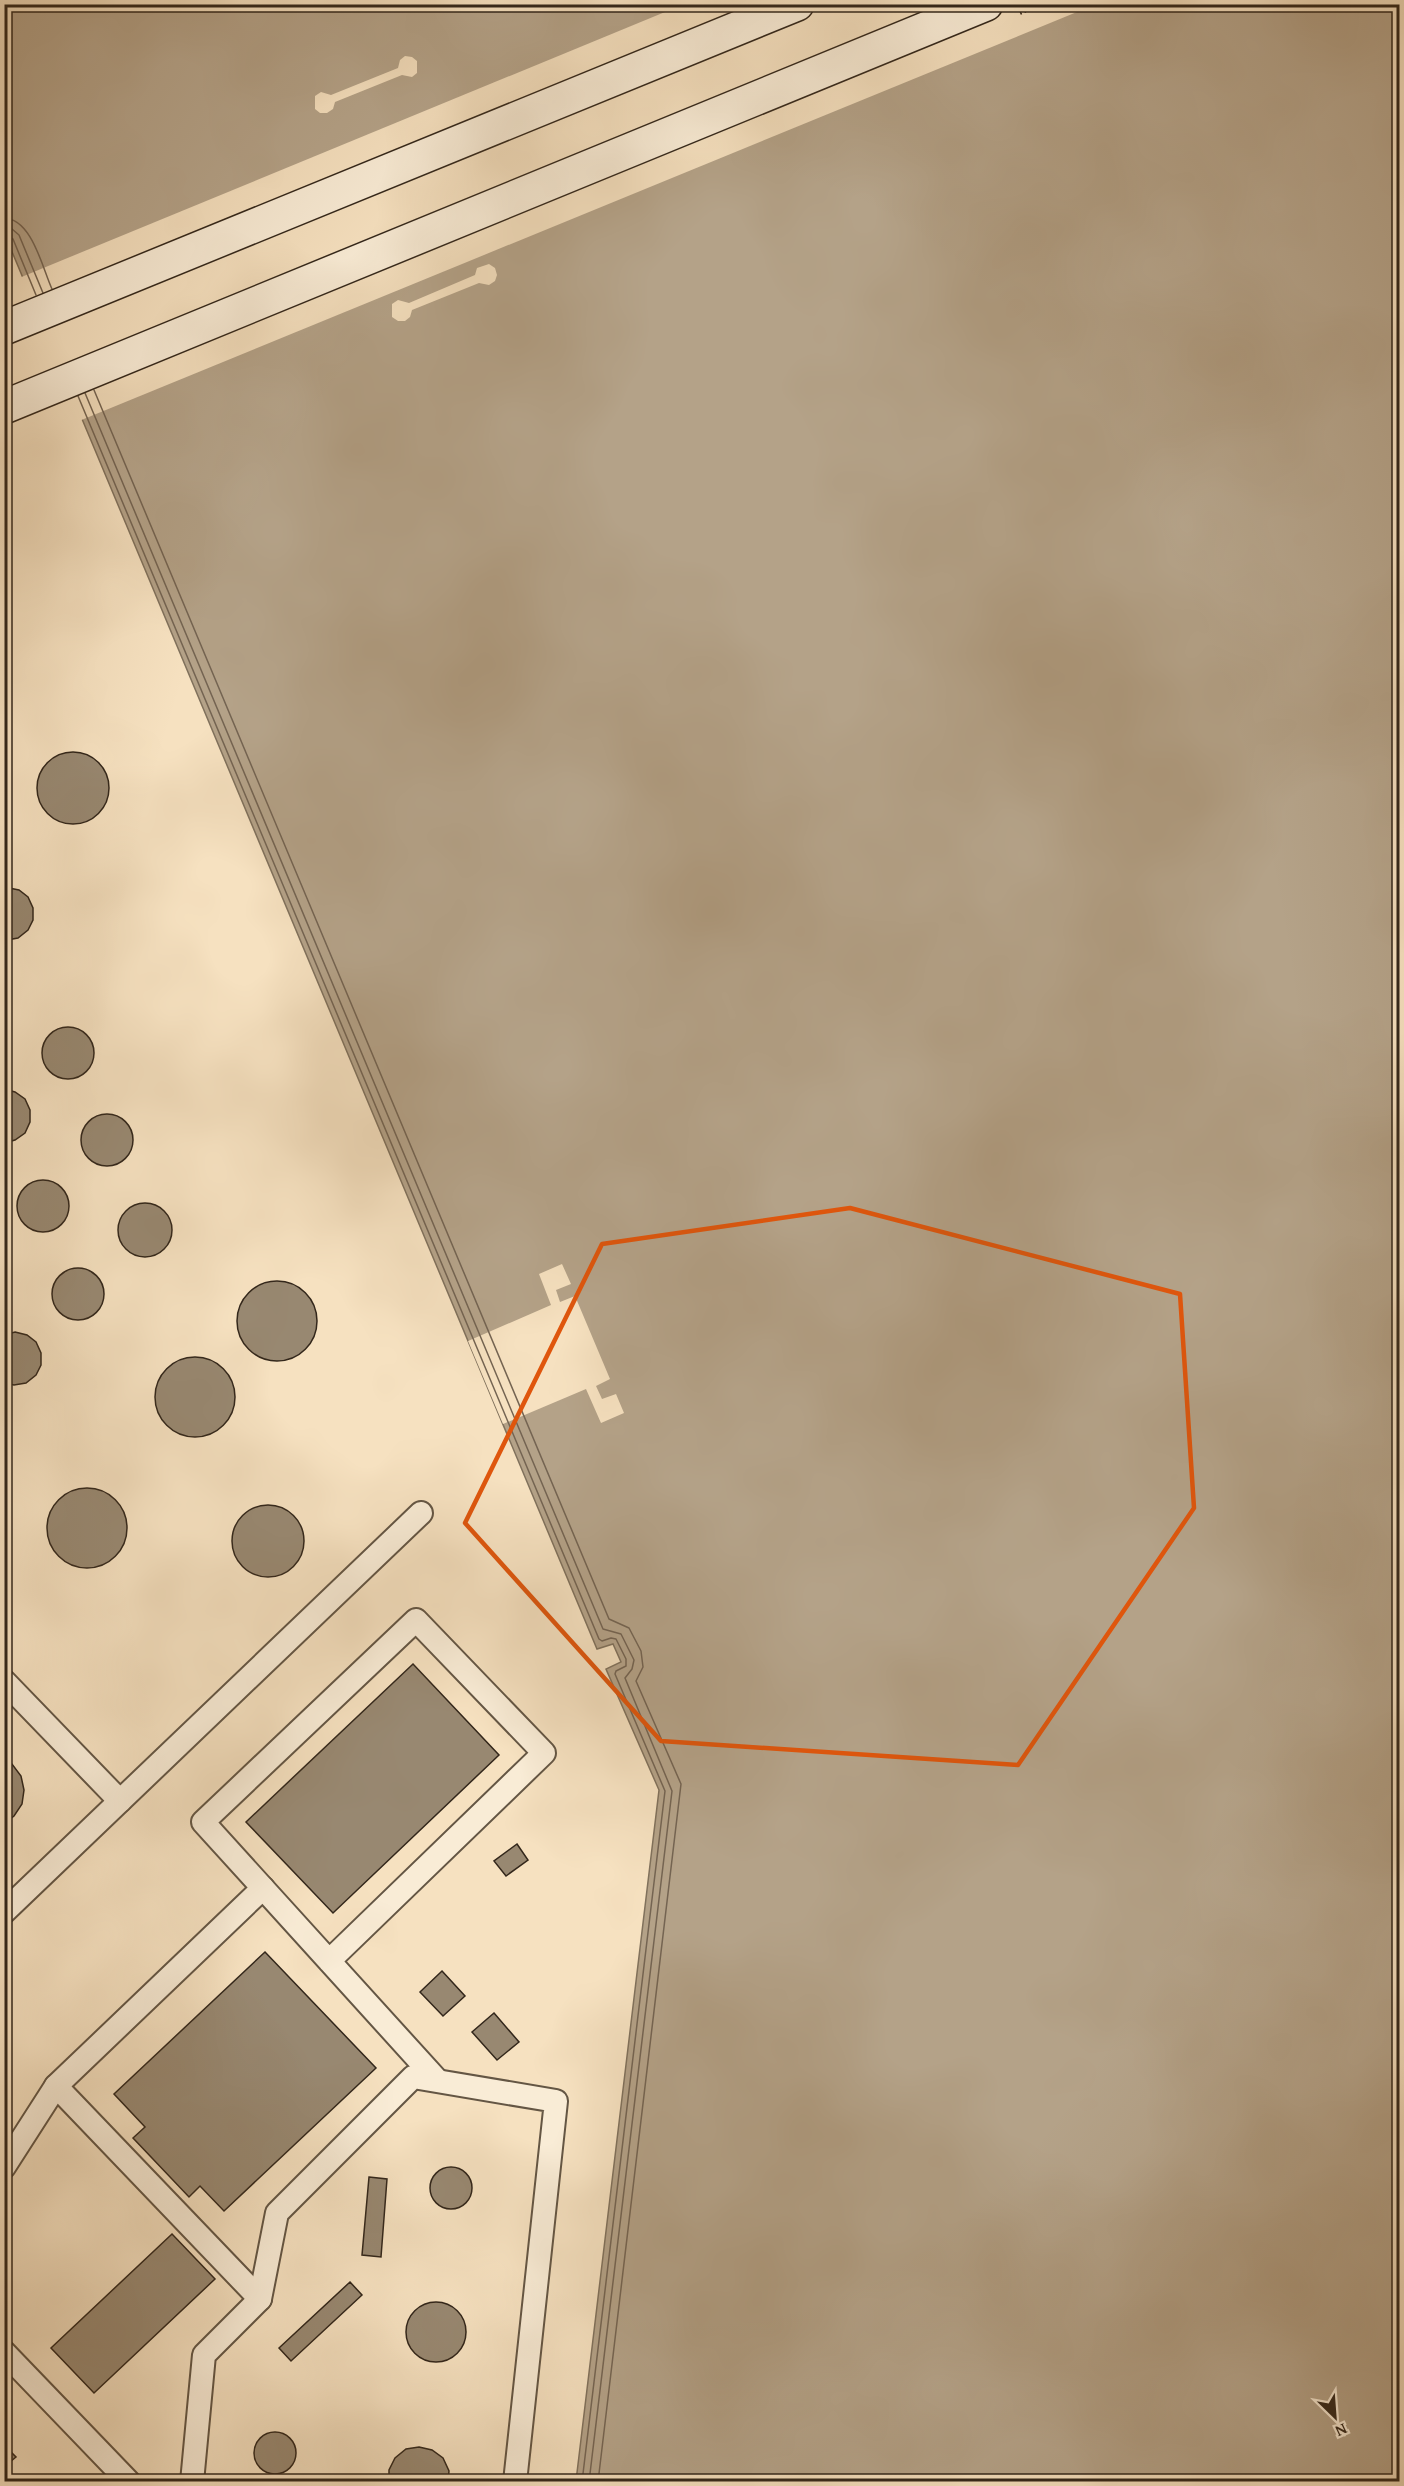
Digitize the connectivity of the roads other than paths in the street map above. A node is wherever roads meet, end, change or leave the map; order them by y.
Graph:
1 (797, 4) edge
2 (986, 4) edge
3 (4, 328) edge
4 (4, 407) edge
5 (421, 1513) dead end
6 (4, 1681) edge
7 (120, 1801) junction
8 (263, 1888) junction
9 (4, 1912) edge
10 (329, 1960) junction
11 (437, 2080) junction
12 (56, 2086) junction
13 (4, 2167) edge
14 (260, 2299) junction
15 (4, 2352) edge
16 (129, 2481) edge
17 (192, 2481) edge
18 (515, 2481) edge

1 - 3 street
2 - 4 street
5 - 7 lane
6 - 7 lane
7 - 9 lane
8 - 10 lane
8 - 10 lane
8 - 12 lane
10 - 11 lane
11 - 14 lane
11 - 18 lane
12 - 13 lane
12 - 14 lane
14 - 17 lane
15 - 16 lane

